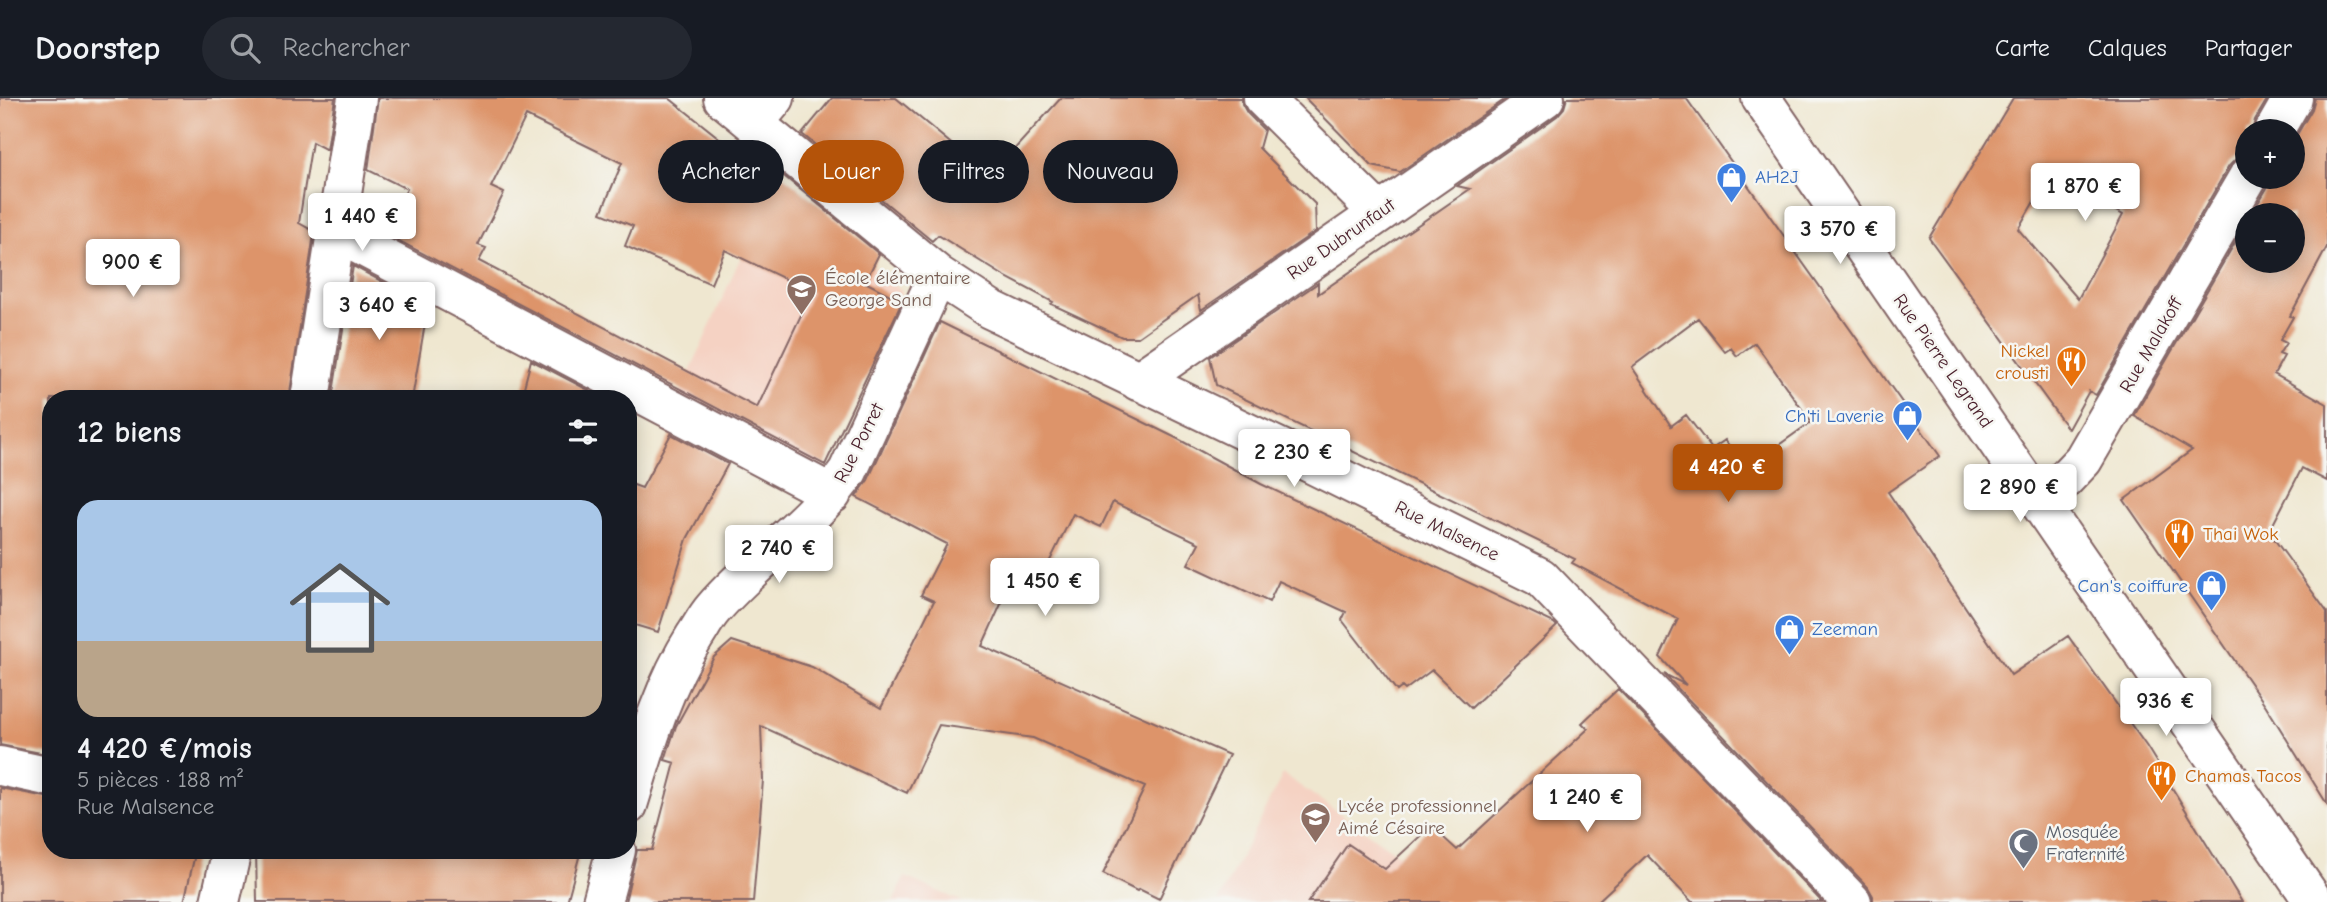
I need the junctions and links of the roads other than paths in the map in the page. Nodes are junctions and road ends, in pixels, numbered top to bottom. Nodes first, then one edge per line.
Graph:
1 (357, 98) edge
2 (723, 98) edge
3 (1263, 98) edge
4 (1545, 98) edge
5 (1761, 98) edge
6 (2294, 98) edge
7 (765, 111) edge
8 (2281, 119) edge
9 (2241, 189) edge
10 (1379, 213) junction
11 (335, 232) junction
12 (938, 275) junction
13 (1138, 381) junction
14 (311, 390) edge
15 (635, 390) edge
16 (637, 391) edge
17 (832, 494) junction
18 (2042, 503) junction
19 (0, 766) edge
20 (42, 775) edge
21 (637, 777) edge
22 (230, 859) edge
23 (614, 859) edge
24 (2317, 892) edge
25 (220, 902) edge
26 (602, 902) edge
27 (1852, 902) edge

1 - 11 street
2 - 7 street, Rue Malsence
3 - 10 street
4 - 10 street, Rue Dubrunfaut
5 - 18 street, Rue Pierre Legrand
6 - 8 street
7 - 12 street, Rue Malsence
9 - 18 street, Rue Malakoff
10 - 13 street, Rue Dubrunfaut
11 - 14 street
11 - 15 street
12 - 13 street, Rue Malsence
12 - 17 street, Rue Porret
13 - 27 street, Rue Malsence
16 - 17 street
17 - 21 street, Rue Porret
18 - 24 street, Rue Pierre Legrand
19 - 20 street
22 - 25 street
23 - 26 street

